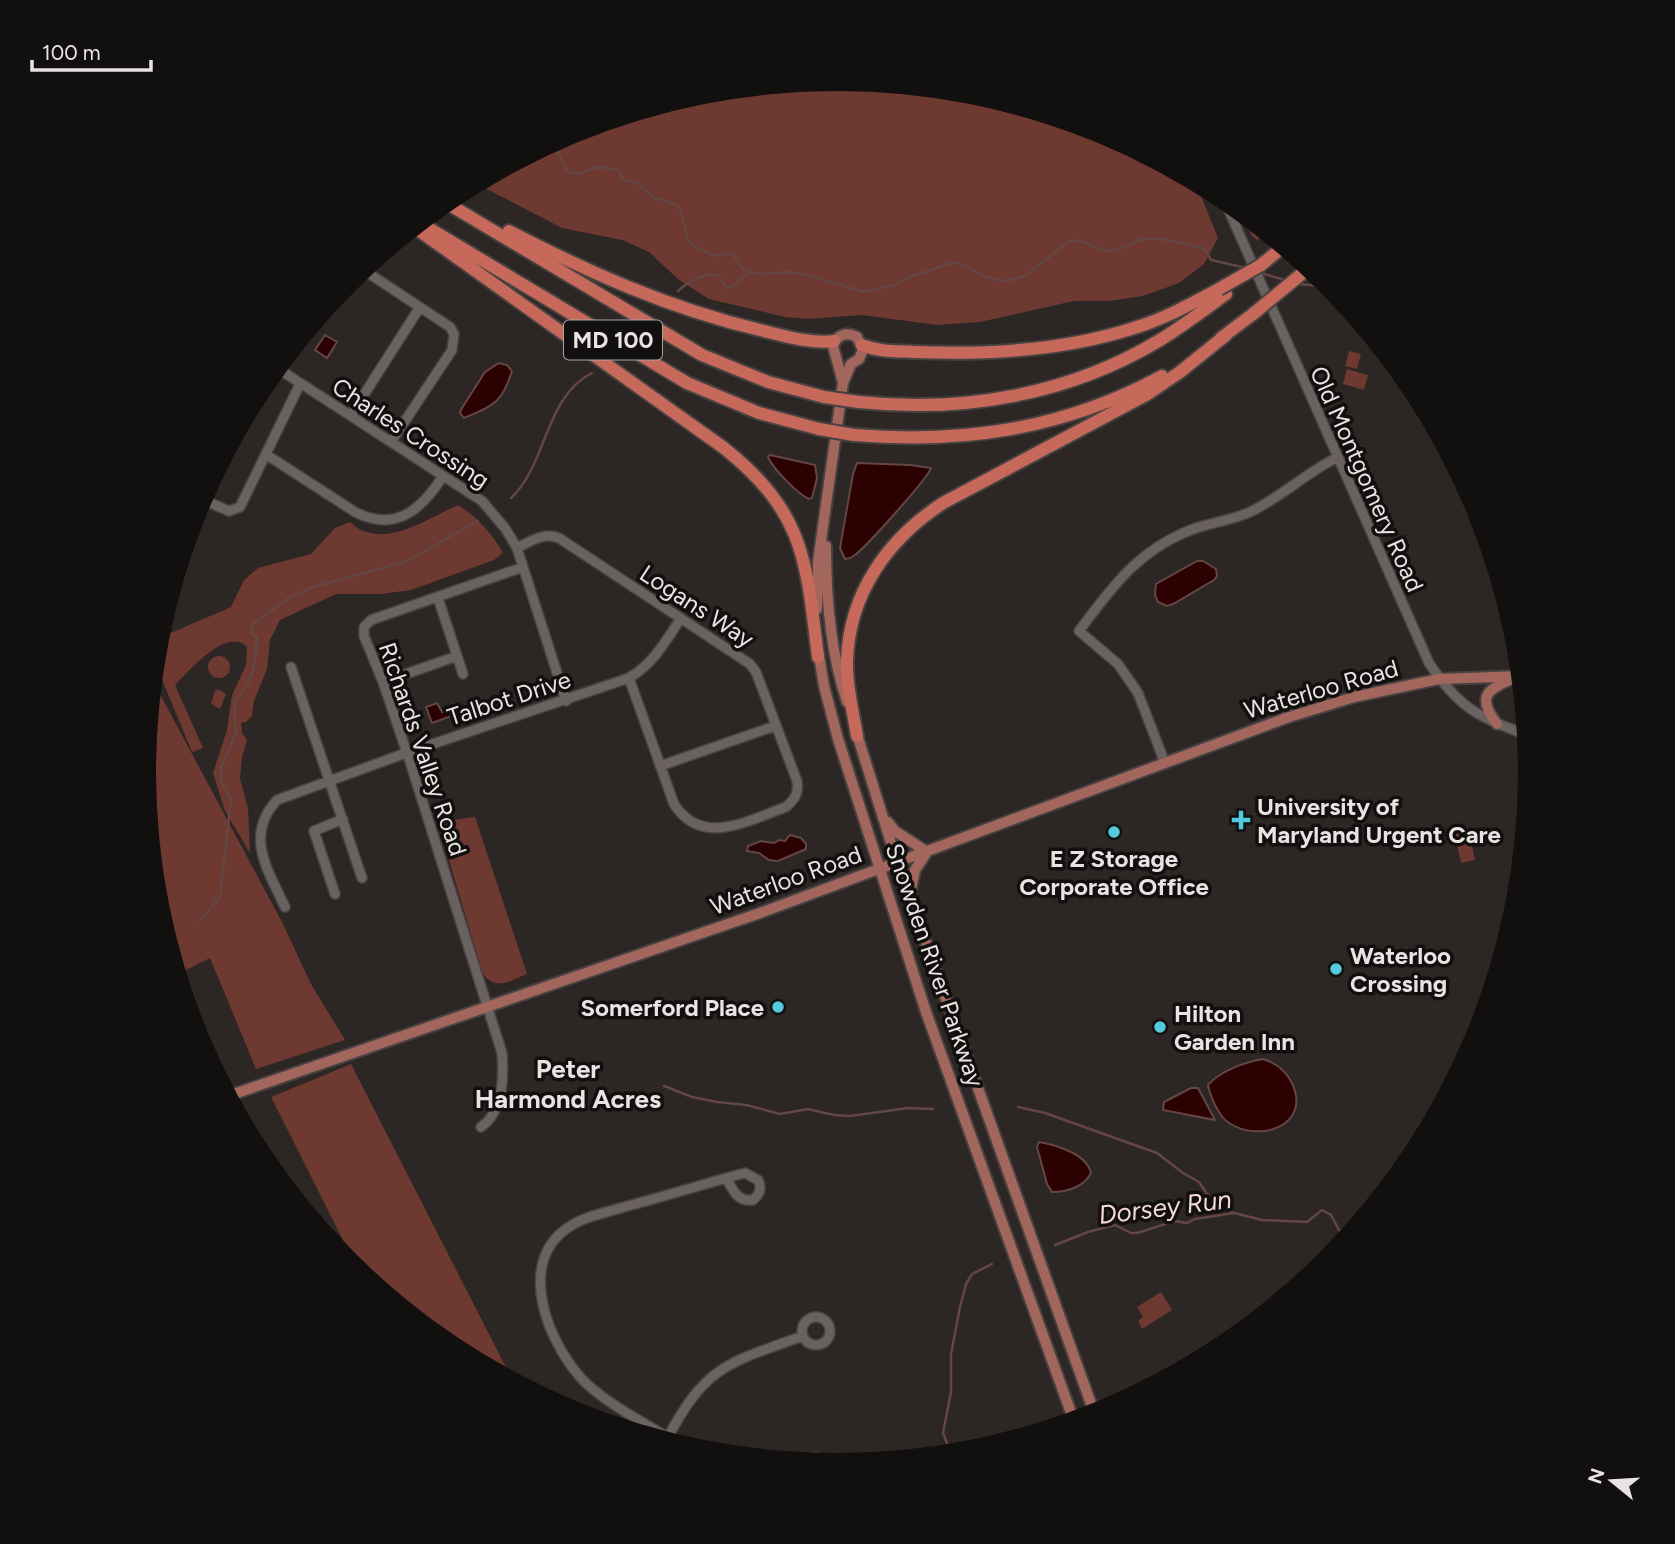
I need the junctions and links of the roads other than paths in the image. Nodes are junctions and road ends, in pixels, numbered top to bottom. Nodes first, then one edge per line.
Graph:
1 (458, 207) edge
2 (457, 208) edge
3 (1232, 217) edge
4 (429, 228) edge
5 (422, 233) edge
6 (1277, 252) edge
7 (1301, 274) edge
8 (372, 275) edge
9 (1222, 291) junction
10 (420, 307) junction
11 (1226, 335) junction
12 (834, 341) junction
13 (862, 345) junction
14 (839, 361) junction
15 (851, 364) junction
16 (285, 374) edge
17 (843, 383) junction
18 (300, 384) junction
19 (351, 415) junction
20 (391, 442) junction
21 (267, 454) junction
22 (1336, 458) junction
23 (443, 476) junction
24 (212, 504) edge
25 (827, 511) junction
26 (517, 548) junction
27 (523, 567) junction
28 (438, 598) junction
29 (681, 618) junction
30 (457, 656) junction
31 (818, 657) junction
32 (291, 667) dead end
33 (463, 674) dead end
34 (1512, 676) edge
35 (629, 678) junction
36 (1439, 679) junction
37 (1512, 679) edge
38 (383, 682) junction
39 (566, 701) junction
40 (1497, 724) junction
41 (775, 726) junction
42 (1517, 731) edge
43 (858, 736) junction
44 (406, 753) junction
45 (1165, 763) junction
46 (660, 766) junction
47 (330, 779) junction
48 (882, 813) junction
49 (342, 819) junction
50 (927, 852) junction
51 (897, 862) junction
52 (879, 868) junction
53 (362, 878) dead end
54 (335, 894) dead end
55 (910, 897) junction
56 (285, 907) dead end
57 (486, 1007) junction
58 (238, 1093) edge
59 (481, 1127) dead end
60 (726, 1178) dead end
61 (803, 1336) dead end
62 (1091, 1404) edge
63 (1071, 1411) edge
64 (647, 1426) edge
65 (671, 1432) edge

1 - 12 highway
2 - 9 highway, MD 100, bridge
3 - 22 street, Old Montgomery Road
4 - 11 highway, MD 100, bridge
5 - 31 highway
6 - 9 highway, bridge
7 - 11 highway, MD 100, bridge
8 - 10 street
9 - 13 highway
10 - 19 street
10 - 20 street
11 - 43 highway
12 - 13 main road
12 - 14 main road, Snowden River Parkway
13 - 15 main road, Snowden River Parkway
14 - 15 main road
14 - 17 main road, Snowden River Parkway
15 - 17 main road, Snowden River Parkway
16 - 18 street, Charles Crossing
17 - 25 main road, Snowden River Parkway
18 - 19 street, Charles Crossing
18 - 21 street
19 - 20 street, Charles Crossing
20 - 23 street, Charles Crossing
21 - 23 street
21 - 24 street
22 - 36 street, Old Montgomery Road
22 - 45 street
23 - 26 street, Charles Crossing
25 - 31 main road, Snowden River Parkway
25 - 43 main road, Snowden River Parkway
26 - 27 street, Charles Crossing
26 - 29 street, Logans Way
27 - 28 street, Richards Valley Road
27 - 39 street, Charles Crossing
28 - 30 street
28 - 38 street, Richards Valley Road
29 - 35 street, Talbot Drive
29 - 41 street, Logans Way
30 - 33 street
30 - 38 street
31 - 52 main road, Snowden River Parkway
32 - 47 street
34 - 36 main road, Waterloo Road
35 - 39 street, Talbot Drive
35 - 46 street, Logans Way
36 - 40 street, Old Montgomery Road
36 - 45 main road, Waterloo Road
37 - 40 main road
38 - 44 street, Richards Valley Road
39 - 44 street, Talbot Drive
40 - 42 street, Old Montgomery Road
41 - 46 street
41 - 46 street, Logans Way
43 - 48 main road, Snowden River Parkway
44 - 47 street, Talbot Drive
44 - 57 street, Richards Valley Road
45 - 50 main road, Waterloo Road
47 - 49 street
47 - 56 street, Talbot Drive
48 - 50 main road
48 - 51 main road, Snowden River Parkway
49 - 53 street
49 - 54 street
50 - 51 main road, Waterloo Road
50 - 55 main road
51 - 52 main road, Waterloo Road
51 - 55 main road, Snowden River Parkway
52 - 57 main road, Waterloo Road
52 - 63 main road, Snowden River Parkway
55 - 62 main road, Snowden River Parkway
57 - 58 main road, Waterloo Road
57 - 59 street, Richards Valley Road
60 - 64 street
61 - 65 street

